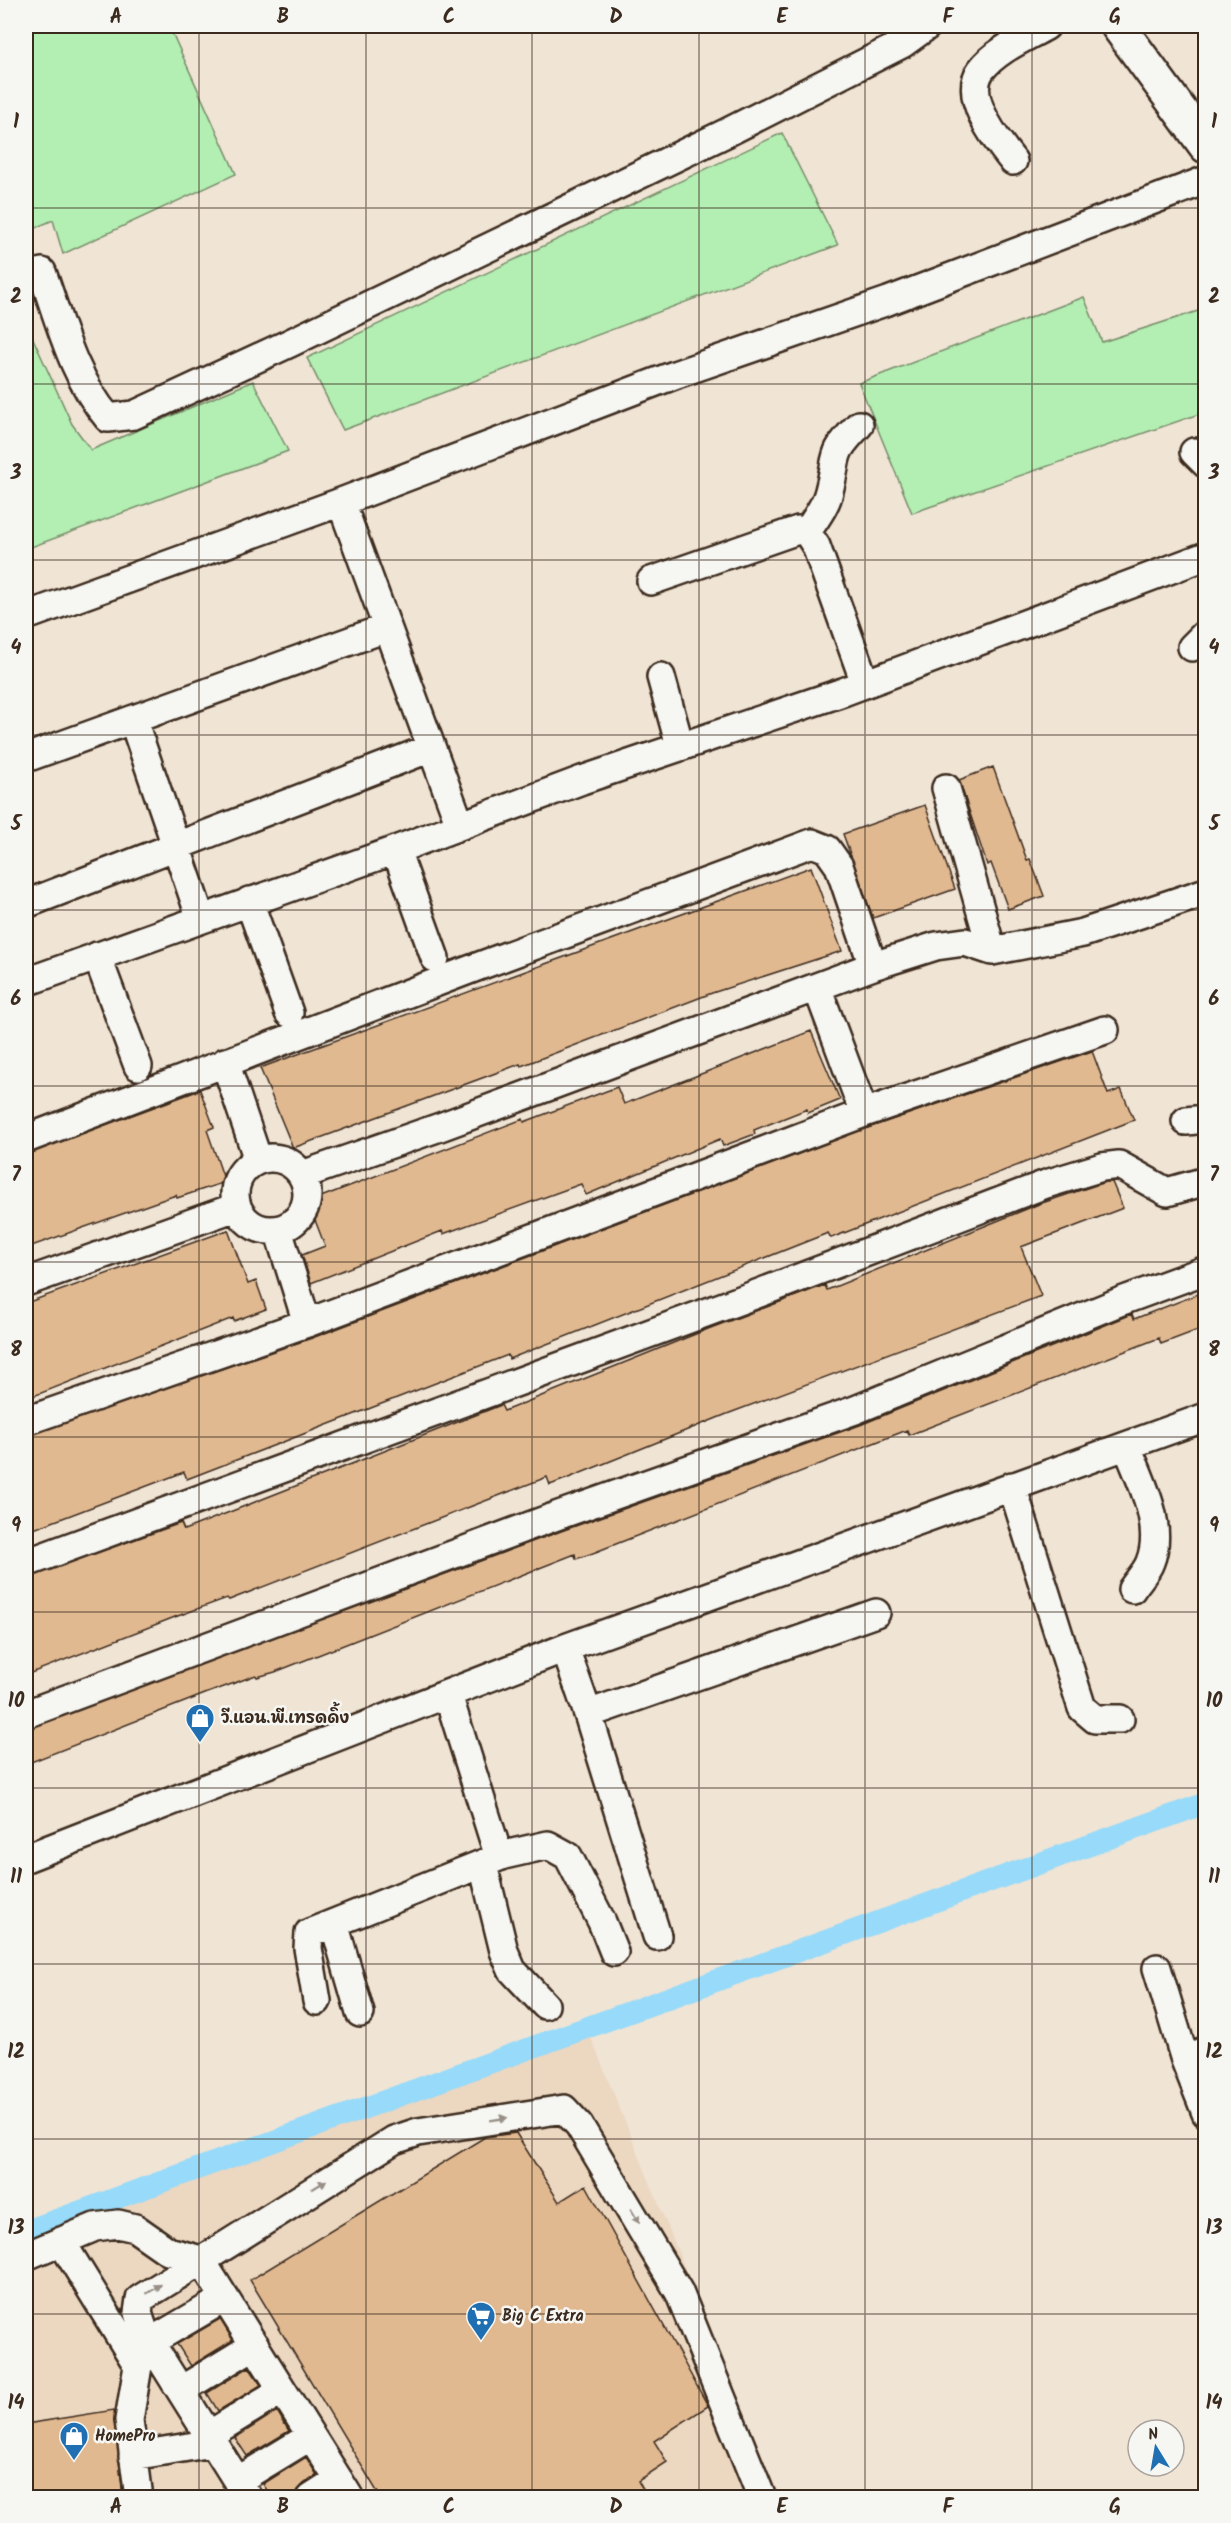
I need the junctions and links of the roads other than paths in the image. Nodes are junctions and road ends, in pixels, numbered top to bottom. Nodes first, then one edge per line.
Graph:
1 (927, 26) edge
2 (1046, 26) edge
3 (1118, 26) edge
4 (1206, 146) edge
5 (1013, 161) dead end
6 (1206, 180) edge
7 (42, 272) dead end
8 (859, 425) dead end
9 (342, 502) junction
10 (807, 532) junction
11 (1206, 556) edge
12 (651, 581) dead end
13 (26, 616) edge
14 (386, 628) junction
15 (661, 677) dead end
16 (865, 683) junction
17 (134, 720) junction
18 (681, 746) junction
19 (431, 748) junction
20 (26, 758) edge
21 (946, 788) dead end
22 (460, 825) junction
23 (177, 847) junction
24 (396, 850) junction
25 (1206, 892) edge
26 (249, 902) junction
27 (26, 903) edge
28 (201, 919) junction
29 (992, 951) junction
30 (97, 956) junction
31 (435, 958) dead end
32 (873, 966) junction
33 (26, 982) edge
34 (817, 987) junction
35 (289, 1013) dead end
36 (1105, 1029) dead end
37 (225, 1062) junction
38 (138, 1066) dead end
39 (864, 1113) junction
40 (26, 1139) edge
41 (258, 1160) junction
42 (302, 1175) junction
43 (1206, 1181) edge
44 (237, 1207) junction
45 (278, 1230) junction
46 (1206, 1270) edge
47 (26, 1282) edge
48 (307, 1323) junction
49 (1206, 1418) edge
50 (26, 1422) edge
51 (1127, 1446) junction
52 (1012, 1486) junction
53 (26, 1563) edge
54 (1132, 1589) dead end
55 (876, 1613) dead end
56 (565, 1648) junction
57 (448, 1695) junction
58 (26, 1714) edge
59 (588, 1714) junction
60 (1120, 1719) dead end
61 (26, 1858) edge
62 (491, 1861) junction
63 (334, 1923) junction
64 (657, 1936) dead end
65 (614, 1952) dead end
66 (1157, 1968) dead end
67 (317, 2001) dead end
68 (545, 2005) dead end
69 (360, 2013) dead end
70 (1195, 2055) edge
71 (1206, 2113) edge
72 (61, 2241) junction
73 (26, 2256) edge
74 (201, 2260) junction
75 (225, 2298) junction
76 (150, 2342) junction
77 (255, 2345) junction
78 (181, 2390) junction
79 (282, 2390) junction
80 (311, 2436) junction
81 (211, 2439) junction
82 (133, 2456) junction
83 (242, 2489) edge
84 (344, 2489) edge
85 (139, 2498) edge
86 (312, 2498) edge
87 (762, 2498) edge

1 - 7 street
2 - 5 street
3 - 4 main road
6 - 9 street
8 - 10 street
9 - 13 street
9 - 14 street
10 - 12 street
10 - 16 street
11 - 16 street
14 - 17 street
14 - 19 street
15 - 18 street
16 - 18 street
17 - 20 street
17 - 23 street
18 - 22 street
19 - 22 street
19 - 23 street
21 - 29 street
22 - 24 street
23 - 27 street
23 - 28 street
24 - 26 street
24 - 31 street
25 - 29 street
26 - 28 street
26 - 35 street
28 - 30 street
29 - 32 street
30 - 33 street
30 - 38 street
32 - 34 street
32 - 37 street
34 - 39 street
34 - 42 street
36 - 39 street
37 - 40 street
37 - 41 street
39 - 48 street
41 - 42 street
41 - 44 street
42 - 45 street
43 - 53 street
44 - 45 street
44 - 47 street
45 - 48 street
46 - 58 street
48 - 50 street
49 - 51 street
51 - 52 street
51 - 54 street
52 - 56 street
52 - 60 street
55 - 59 street
56 - 57 street
56 - 59 street
57 - 61 street
57 - 62 street
59 - 64 street
62 - 63 street
62 - 65 street
62 - 68 street
63 - 67 street
63 - 69 street
66 - 70 street
70 - 71 street
72 - 73 street
72 - 74 street
72 - 82 street
74 - 75 street
76 -> 74 street
74 -> 87 street
75 - 76 street
75 - 77 street
76 - 78 street
77 - 78 street
77 - 79 street
78 - 81 street
79 - 80 street
79 - 81 street
80 - 83 street
80 - 84 street
81 - 82 street
81 - 83 street
82 - 85 street
84 - 86 street

